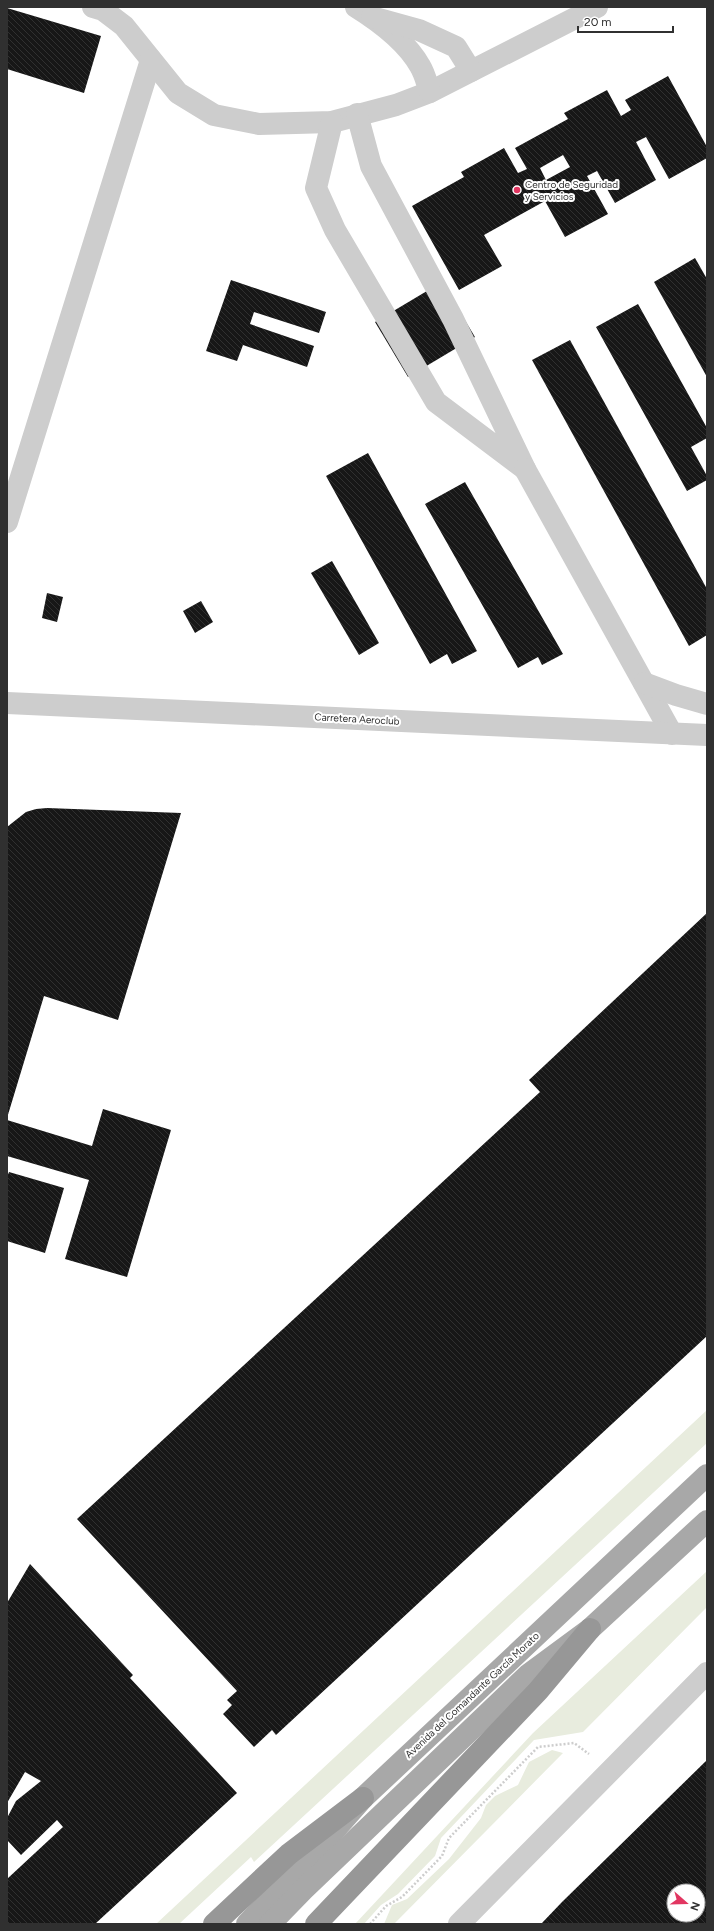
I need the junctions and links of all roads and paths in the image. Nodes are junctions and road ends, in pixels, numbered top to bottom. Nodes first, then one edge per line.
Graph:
1 (93, 7) edge
2 (597, 7) edge
3 (364, 12) edge
4 (150, 60) junction
5 (470, 71) junction
6 (430, 92) junction
7 (356, 114) junction
8 (332, 122) junction
9 (525, 469) junction
10 (7, 522) edge
11 (644, 683) junction
12 (7, 703) edge
13 (707, 704) edge
14 (672, 734) junction
15 (707, 735) edge
16 (707, 1475) edge
17 (707, 1521) edge
18 (590, 1629) junction
19 (707, 1672) edge
20 (610, 1770) junction
21 (363, 1798) junction
22 (214, 1924) edge
23 (247, 1924) edge
24 (270, 1924) edge
25 (316, 1924) edge
26 (370, 1924) edge
27 (459, 1924) edge

1 - 4 street
2 - 5 street
3 - 5 street
3 - 6 street
4 - 8 street
4 - 10 street
5 - 6 street
6 - 7 street
7 - 8 street
7 - 9 street
8 - 9 street
9 - 11 street
11 - 13 street
11 - 14 street
12 - 14 street, Carretera Aeroclub
14 - 15 street, Carretera Aeroclub
16 - 21 main road, Avenida del Comandante García Morato
17 - 18 main road
18 - 24 main road
18 - 25 highway
19 - 20 street
20 - 26 path
20 - 27 street
21 - 22 highway
21 - 23 main road, Avenida del Comandante García Morato

